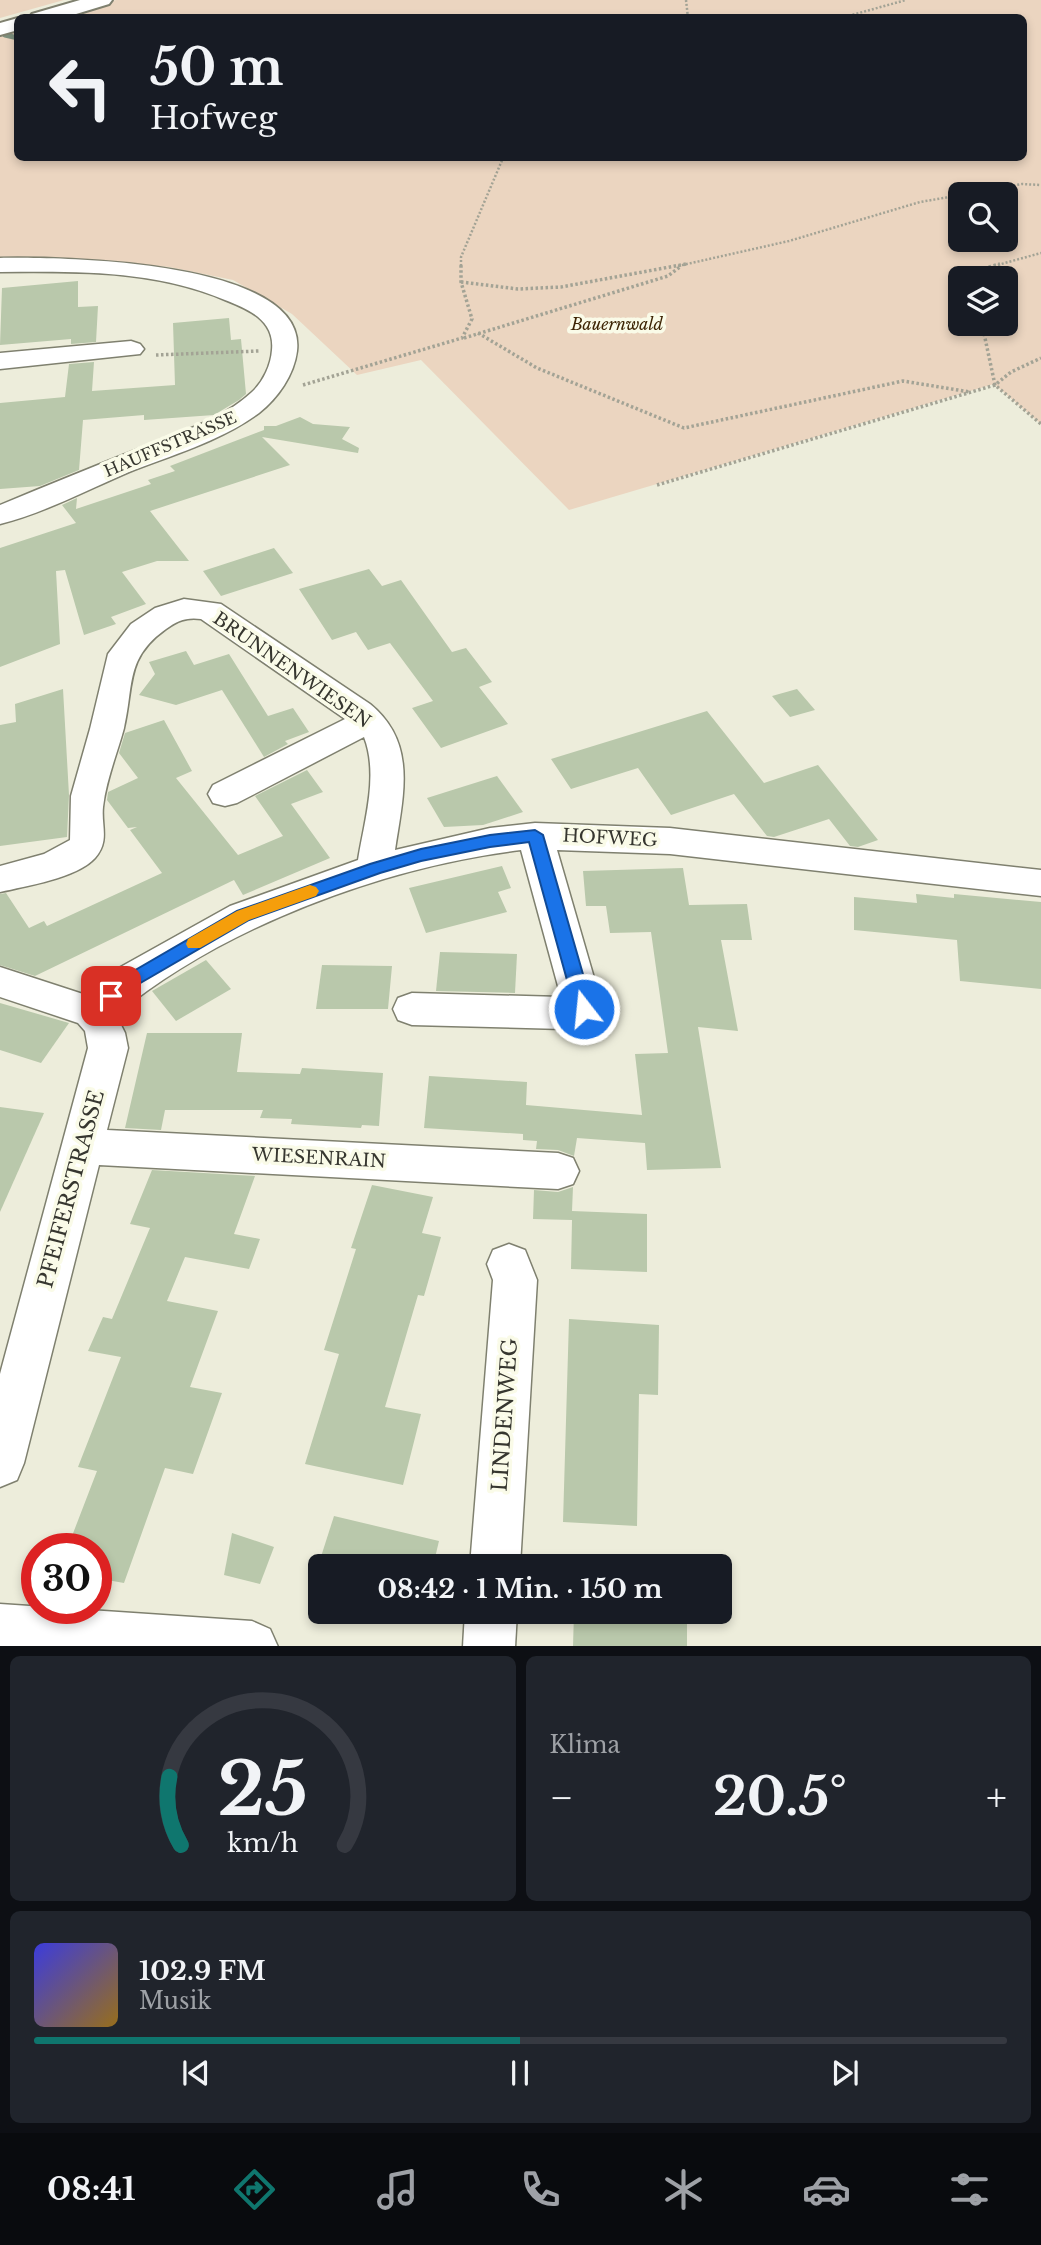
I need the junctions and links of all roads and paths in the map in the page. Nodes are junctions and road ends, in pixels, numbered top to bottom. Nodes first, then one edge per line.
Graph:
1 (102, 0) edge
2 (906, 0) edge
3 (53, 14) edge
4 (855, 14) edge
5 (502, 161) edge
6 (1018, 185) edge
7 (1041, 185) edge
8 (948, 197) edge
9 (1041, 253) edge
10 (684, 263) junction
11 (0, 265) edge
12 (992, 266) edge
13 (461, 282) junction
14 (478, 333) junction
15 (985, 336) edge
16 (462, 338) junction
17 (131, 349) joint
18 (285, 349) junction
19 (1041, 358) edge
20 (0, 361) edge
21 (995, 385) junction
22 (970, 392) junction
23 (263, 396) junction
24 (1041, 424) edge
25 (657, 485) dead end
26 (0, 515) edge
27 (369, 721) junction
28 (225, 794) dead end
29 (535, 835) junction
30 (375, 868) junction
31 (0, 879) edge
32 (1041, 883) edge
33 (0, 982) edge
34 (412, 1009) dead end
35 (92, 1012) junction
36 (81, 1146) junction
37 (558, 1171) dead end
38 (509, 1264) dead end
39 (0, 1463) edge
40 (496, 1554) edge
41 (490, 1624) edge
42 (0, 1630) edge
43 (237, 1646) edge
44 (489, 1646) edge

1 - 3 main road
2 - 4 path
5 - 13 path
6 - 7 path
8 - 10 path
9 - 12 path
10 - 13 path
10 - 14 path
11 - 18 street
13 - 16 path
14 - 16 path
14 - 22 path
15 - 21 path
16 - 23 path
17 - 18 path
17 - 20 street
18 - 23 street, HAUFFSTRASSE
19 - 21 path
21 - 22 path
21 - 24 path
22 - 25 path
23 - 26 street, HAUFFSTRASSE
27 - 28 street
27 - 30 street, BRUNNENWIESEN
27 - 31 street, BRUNNENWIESEN
29 - 30 street, HOFWEG
29 - 32 street, HOFWEG
29 - 34 street
30 - 35 street, HOFWEG
33 - 35 street
35 - 36 street, PFEIFERSTRASSE
36 - 37 street, WIESENRAIN
36 - 39 street, PFEIFERSTRASSE
38 - 40 street, LINDENWEG
41 - 44 street
42 - 43 street

